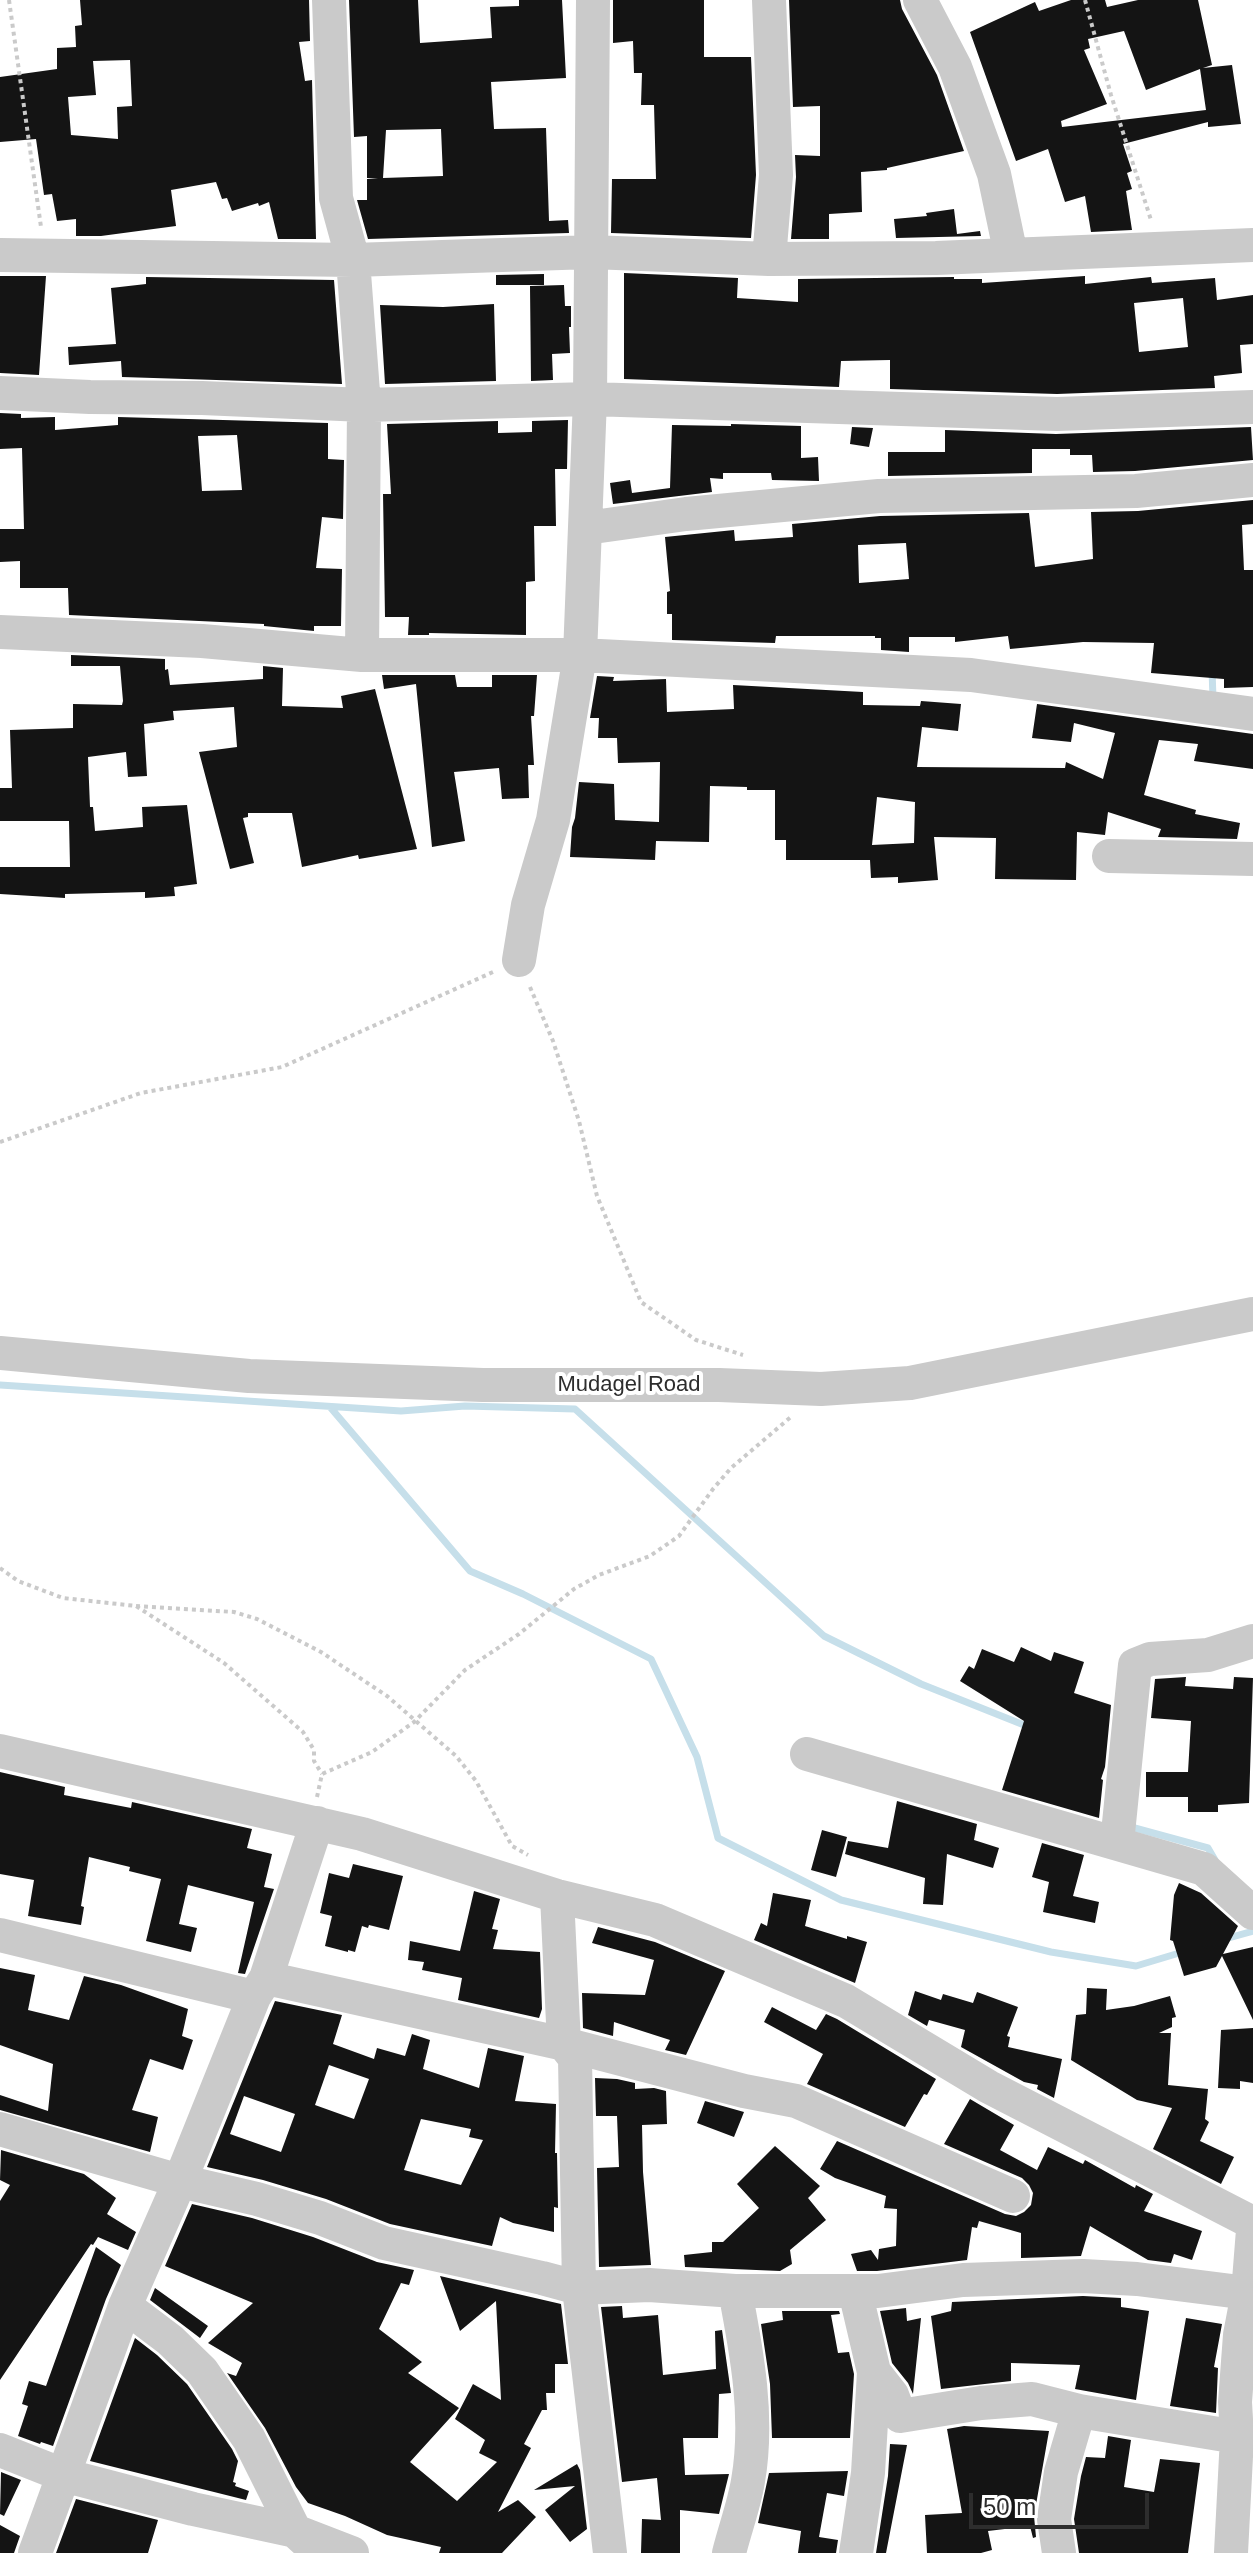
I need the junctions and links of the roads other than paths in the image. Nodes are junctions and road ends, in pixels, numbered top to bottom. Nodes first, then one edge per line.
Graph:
1 (329, 0) edge
2 (593, 0) edge
3 (769, 0) edge
4 (920, 0) edge
5 (1253, 245) edge
6 (591, 252) junction
7 (0, 255) edge
8 (1011, 255) junction
9 (769, 259) junction
10 (353, 260) junction
11 (0, 393) edge
12 (590, 399) junction
13 (364, 405) junction
14 (1253, 407) edge
15 (1253, 480) edge
16 (586, 528) junction
17 (0, 632) edge
18 (362, 655) junction
19 (580, 655) junction
20 (1253, 714) edge
21 (1109, 856) dead end
22 (1253, 859) edge
23 (519, 960) road end
24 (1253, 1314) edge
25 (0, 1353) edge
26 (1253, 1641) edge
27 (0, 1751) edge
28 (807, 1754) dead end
29 (317, 1823) junction
30 (1117, 1843) junction
31 (557, 1896) junction
32 (1253, 1913) edge
33 (0, 1935) edge
34 (260, 1988) junction
35 (564, 2044) junction
36 (0, 2129) edge
37 (180, 2181) junction
38 (1013, 2196) dead end
39 (1253, 2223) edge
40 (1253, 2234) edge
41 (579, 2288) junction
42 (735, 2291) junction
43 (855, 2291) junction
44 (1248, 2293) junction
45 (125, 2306) junction
46 (874, 2372) junction
47 (1079, 2411) junction
48 (1237, 2437) junction
49 (0, 2450) edge
50 (63, 2475) junction
51 (307, 2542) edge
52 (35, 2553) edge
53 (352, 2553) edge
54 (610, 2553) edge
55 (729, 2553) edge
56 (856, 2553) edge
57 (1059, 2553) edge
58 (1231, 2553) edge

1 - 10 street
2 - 6 street
3 - 9 street
4 - 8 street
5 - 8 street
6 - 9 street
6 - 10 street
6 - 12 street
7 - 10 street
8 - 9 street
10 - 13 street
11 - 13 street
12 - 13 street
12 - 14 street
12 - 16 street
13 - 18 street
15 - 16 street
16 - 19 street
17 - 18 street
18 - 19 street
19 - 20 street
19 - 23 street
21 - 22 street
24 - 25 street, Mudagel Road
26 - 30 street
27 - 29 street
28 - 30 street
29 - 31 street
29 - 34 street
30 - 32 street
31 - 35 street
31 - 39 street
33 - 34 street
34 - 35 street
34 - 37 street
35 - 38 street
35 - 41 street
36 - 37 street
37 - 41 street
37 - 45 street
40 - 44 street
41 - 42 street
41 - 54 street
42 - 43 street
42 - 55 street
43 - 44 street
43 - 46 street
44 - 48 street
45 - 50 street
45 - 51 street
46 - 47 street
46 - 56 street
47 - 48 street
47 - 57 street
48 - 58 street
49 - 50 street
50 - 51 street
50 - 52 street
51 - 53 street

